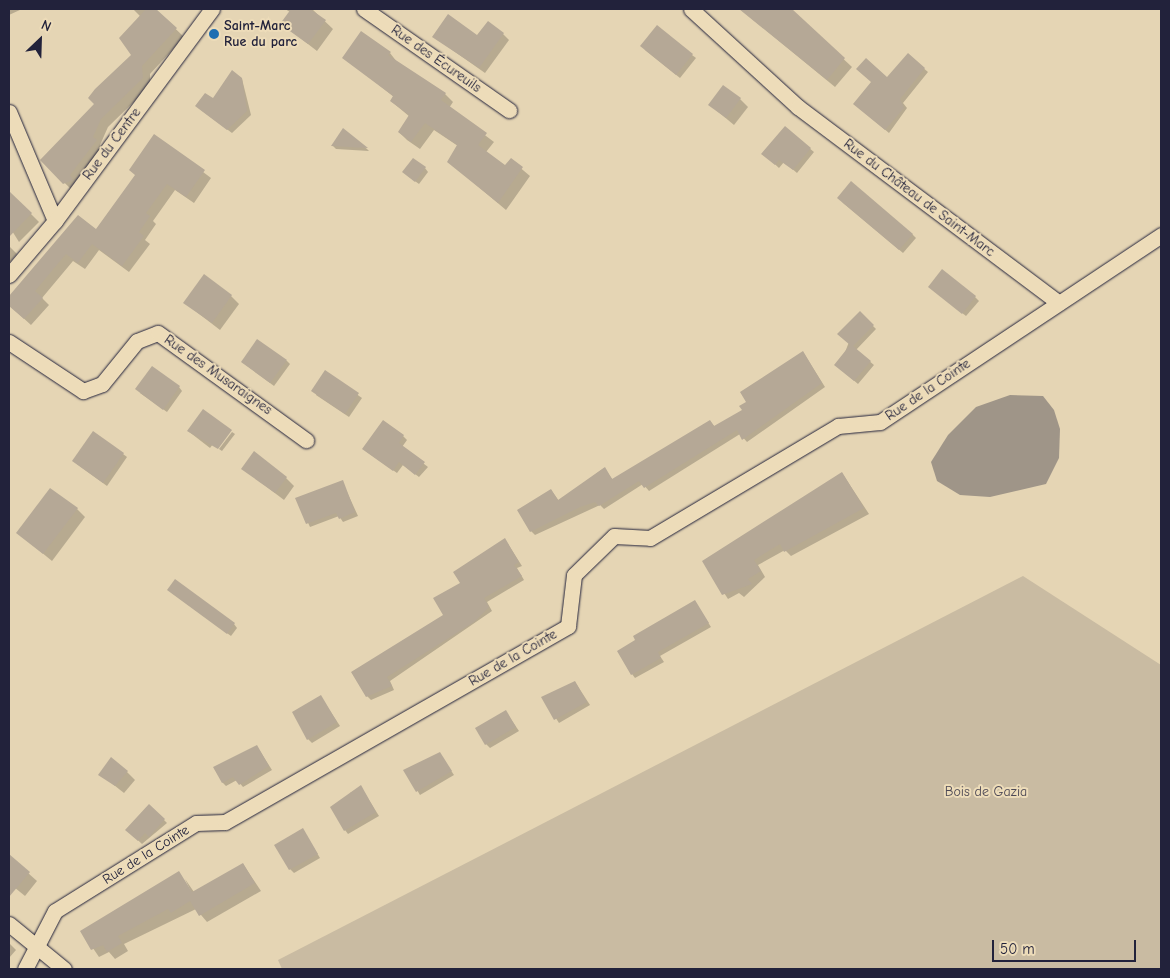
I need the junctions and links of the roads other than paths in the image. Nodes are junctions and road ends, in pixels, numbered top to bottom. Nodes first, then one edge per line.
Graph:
1 (212, 9) edge
2 (364, 9) edge
3 (691, 9) edge
4 (509, 110) dead end
5 (9, 112) edge
6 (55, 221) junction
7 (1161, 236) edge
8 (9, 275) edge
9 (1059, 303) junction
10 (9, 342) edge
11 (306, 440) dead end
12 (9, 924) edge
13 (34, 946) junction
14 (25, 969) edge
15 (64, 969) edge

1 - 6 street, Rue du Centre
2 - 4 street, Rue des Écureuils
3 - 9 street, Rue du Château de Saint-Marc
5 - 6 street
6 - 8 street, Rue du Centre
7 - 9 street
9 - 13 street, Rue de la Cointe
10 - 11 street, Rue des Musaraignes
12 - 13 street
13 - 14 street, Rue de la Cointe
13 - 15 street

